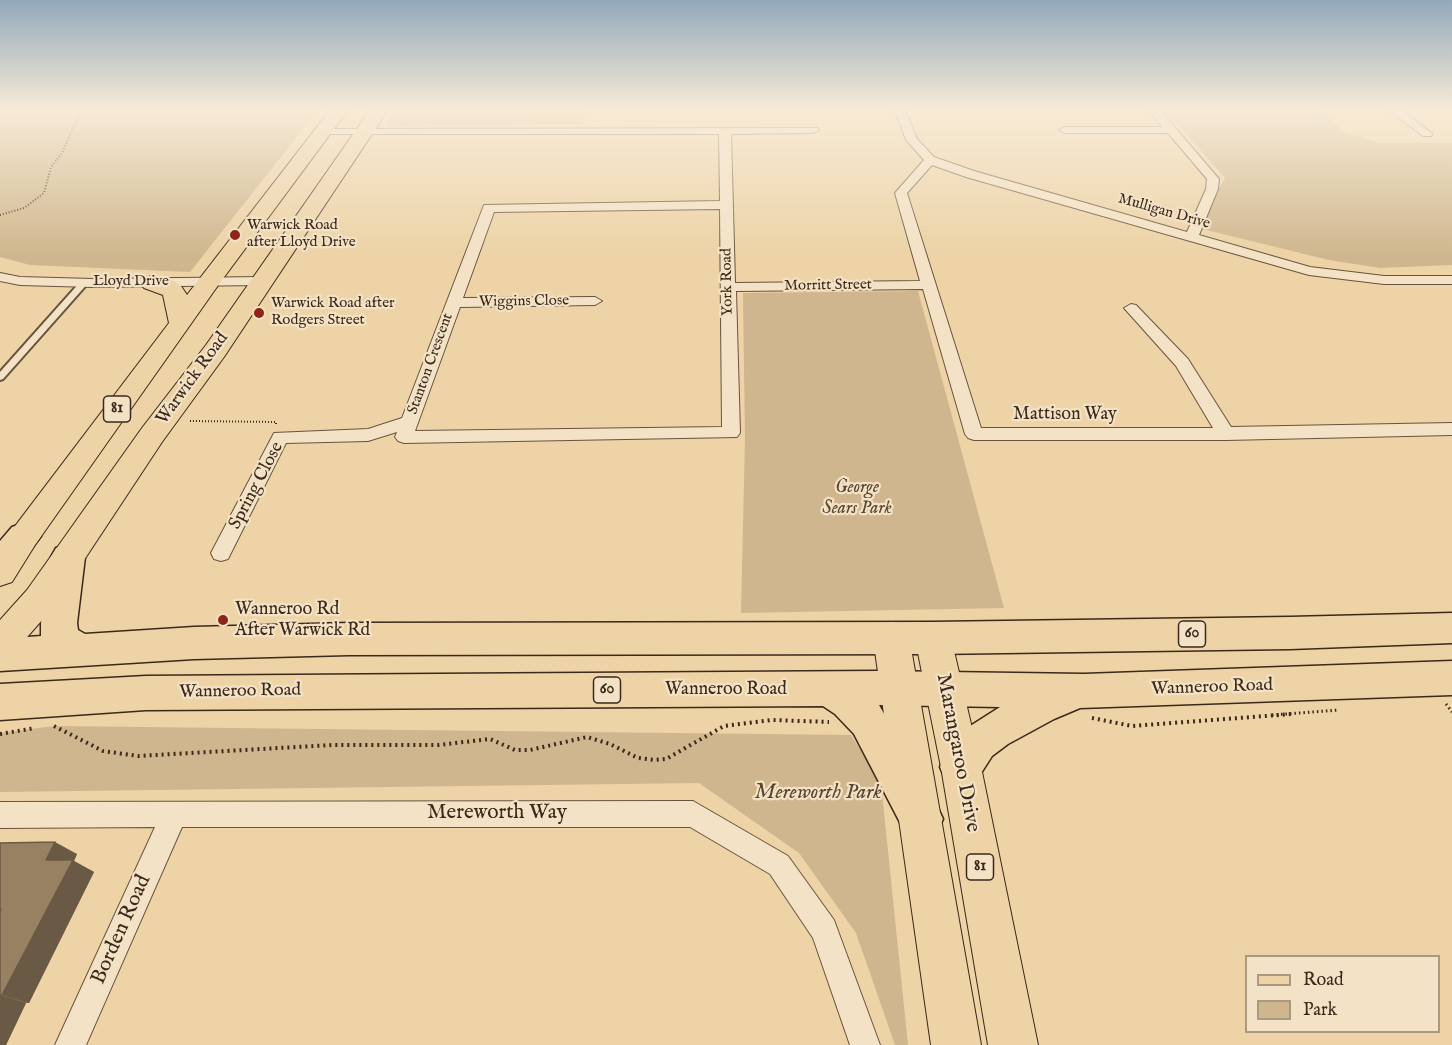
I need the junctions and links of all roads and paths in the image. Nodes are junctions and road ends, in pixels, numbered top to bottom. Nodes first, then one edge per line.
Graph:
1 (57, 159) edge
2 (301, 159) edge
3 (346, 159) edge
4 (725, 159) edge
5 (1196, 159) edge
6 (930, 160) joint
7 (726, 205) junction
8 (0, 215) edge
9 (1191, 237) junction
10 (0, 277) edge
11 (1452, 280) edge
12 (209, 281) junction
13 (263, 281) junction
14 (85, 282) junction
15 (152, 283) junction
16 (928, 285) junction
17 (728, 287) junction
18 (595, 302) dead end
19 (454, 303) junction
20 (1131, 308) dead end
21 (181, 323) junction
22 (0, 377) edge
23 (190, 421) dead end
24 (410, 422) junction
25 (1452, 429) edge
26 (731, 433) joint
27 (1226, 434) junction
28 (279, 437) junction
29 (24, 536) junction
30 (221, 553) dead end
31 (68, 557) junction
32 (0, 564) edge
33 (0, 573) edge
34 (1452, 628) edge
35 (891, 637) junction
36 (933, 638) junction
37 (0, 642) edge
38 (78, 649) junction
39 (0, 655) edge
40 (830, 689) junction
41 (1448, 689) edge
42 (899, 690) junction
43 (945, 690) junction
44 (0, 702) edge
45 (1084, 705) junction
46 (1342, 709) dead end
47 (1452, 712) edge
48 (868, 721) junction
49 (0, 734) edge
50 (961, 767) junction
51 (174, 814) junction
52 (0, 815) edge
53 (921, 819) junction
54 (70, 1045) edge
55 (865, 1045) edge
56 (956, 1045) edge
57 (1013, 1045) edge

1 - 8 path
2 - 12 main road, 81
3 - 13 main road, Warwick Road / 81
4 - 7 street, York Road
5 - 9 street
6 - 9 street, Mulligan Drive
6 - 16 street, Mattison Way
7 - 17 street, York Road
7 - 19 street, Stanton Crescent
9 - 11 street, Mulligan Drive
10 - 14 street, Lloyd Drive
12 - 13 street, Lloyd Drive
12 - 15 street, Lloyd Drive
12 - 21 main road, 81
13 - 31 main road, Warwick Road / 81
14 - 15 street, Lloyd Drive
14 - 22 lane
15 - 21 main road
16 - 17 street, Morritt Street
16 - 27 street, Mattison Way
17 - 26 street, York Road
18 - 19 street, Wiggins Close
19 - 24 street, Stanton Crescent
20 - 27 street
21 - 29 main road, 81
23 - 28 path
24 - 26 street, Stanton Crescent
24 - 28 street, Spring Close
25 - 27 street, Mattison Way
28 - 30 street, Spring Close
29 - 32 highway
29 - 33 main road, 81
31 - 37 main road, Warwick Road / 81
31 - 38 highway
34 - 36 highway, 60
35 - 36 highway, 60
35 - 38 highway, 60
35 - 42 main road
36 - 43 main road, Marangaroo Drive / 81
38 - 39 highway, 60
40 - 42 highway, Wanneroo Road / 60
40 - 44 highway, Wanneroo Road / 60
40 - 48 highway
41 - 45 highway, Wanneroo Road / 60
41 - 47 path
42 - 43 highway, Wanneroo Road / 60
42 - 53 main road
43 - 45 highway, Wanneroo Road / 60
43 - 50 main road, Marangaroo Drive / 81
45 - 46 path
45 - 50 highway
48 - 49 path
48 - 53 highway
50 - 57 main road, Marangaroo Drive / 81
51 - 52 street, Mereworth Way
51 - 54 street, Borden Road
51 - 55 street, Mereworth Way
53 - 56 main road

